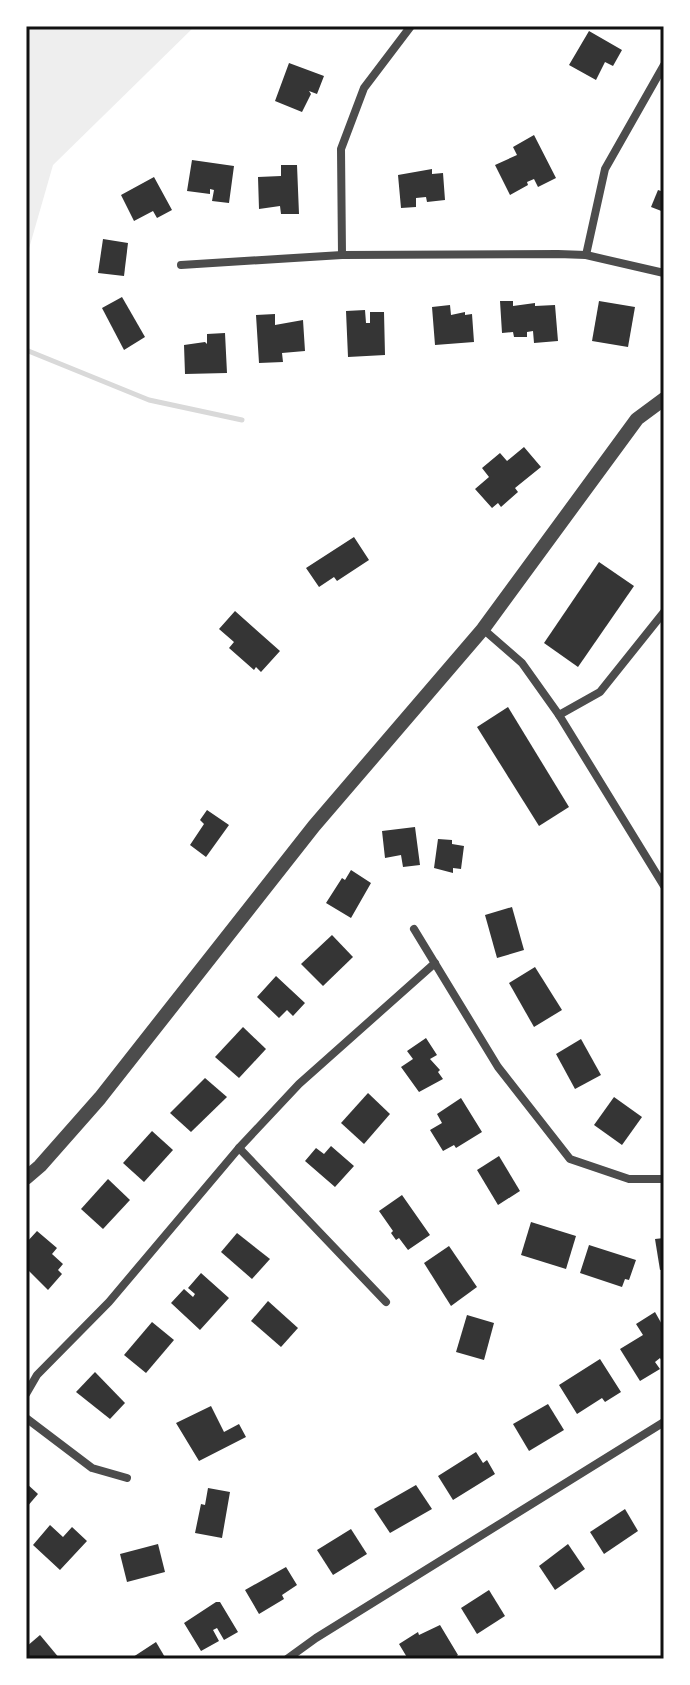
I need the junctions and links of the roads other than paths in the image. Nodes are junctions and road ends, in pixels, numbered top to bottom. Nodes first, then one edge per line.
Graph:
1 (411, 26) edge
2 (664, 65) edge
3 (342, 255) junction
4 (586, 255) junction
5 (181, 265) dead end
6 (664, 273) edge
7 (664, 399) edge
8 (664, 612) edge
9 (483, 629) junction
10 (559, 715) junction
11 (664, 886) edge
12 (414, 929) dead end
13 (435, 963) junction
14 (239, 1148) junction
15 (26, 1178) edge
16 (664, 1179) edge
17 (386, 1302) dead end
18 (26, 1394) edge
19 (26, 1418) edge
20 (664, 1422) edge
21 (127, 1478) dead end
22 (287, 1659) edge

1 - 3 street
2 - 4 street
3 - 4 street
3 - 5 street
4 - 6 street
7 - 9 street
8 - 10 street
9 - 10 street
9 - 15 street
10 - 11 street
12 - 13 street
13 - 14 street
13 - 16 street
14 - 17 street
14 - 18 street
19 - 21 street
20 - 22 street

